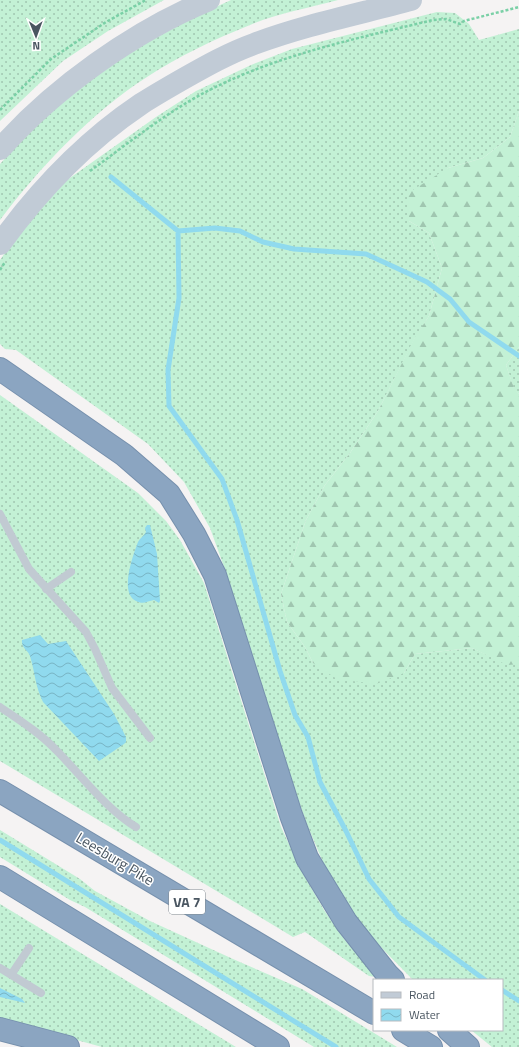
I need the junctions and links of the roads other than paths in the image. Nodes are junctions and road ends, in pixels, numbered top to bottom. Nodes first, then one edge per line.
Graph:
1 (209, 0) edge
2 (411, 0) edge
3 (0, 149) edge
4 (4, 251) edge
5 (0, 370) edge
6 (0, 514) edge
7 (71, 572) dead end
8 (46, 589) junction
9 (0, 707) edge
10 (150, 738) dead end
11 (0, 791) edge
12 (136, 827) dead end
13 (0, 877) edge
14 (29, 948) dead end
15 (0, 968) edge
16 (11, 975) junction
17 (392, 979) edge
18 (41, 993) dead end
19 (373, 1012) edge
20 (0, 1029) edge
21 (405, 1031) edge
22 (450, 1031) edge
23 (68, 1047) edge
24 (278, 1047) edge
25 (431, 1047) edge
26 (468, 1047) edge

1 - 3 main road
2 - 4 main road
5 - 17 highway
6 - 8 lane
7 - 8 lane
8 - 10 lane
9 - 12 lane
11 - 19 highway, Leesburg Pike / VA 7
13 - 24 highway
14 - 16 lane
15 - 16 lane
16 - 18 lane
20 - 23 highway
21 - 25 highway
22 - 26 highway

